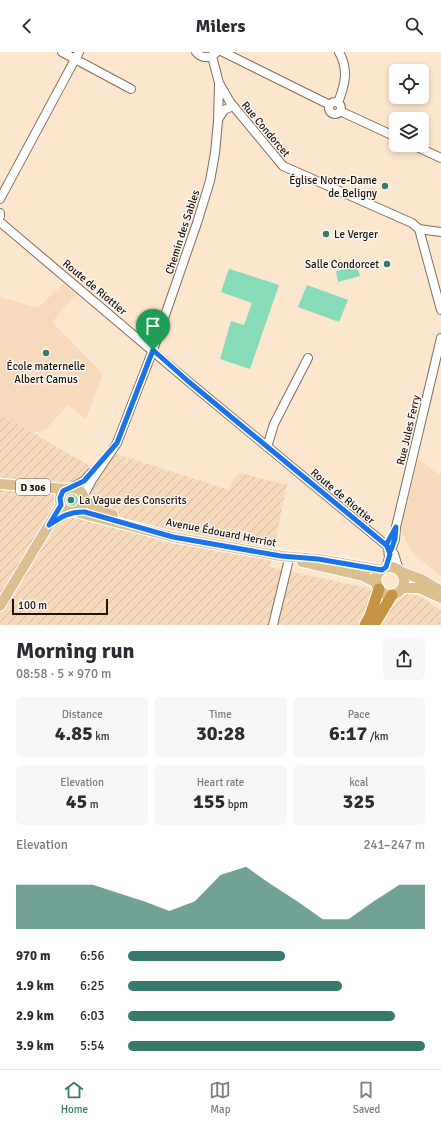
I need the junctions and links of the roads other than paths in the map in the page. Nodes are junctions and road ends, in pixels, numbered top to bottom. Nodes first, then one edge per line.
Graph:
1 (62, 52) edge
2 (79, 52) edge
3 (196, 52) edge
4 (223, 52) edge
5 (339, 52) edge
6 (214, 54) edge
7 (74, 60) junction
8 (219, 83) junction
9 (131, 89) dead end
10 (233, 106) junction
11 (336, 106) junction
12 (218, 115) junction
13 (389, 133) edge
14 (429, 152) edge
15 (441, 158) edge
16 (0, 199) edge
17 (0, 213) edge
18 (0, 216) edge
19 (0, 222) edge
20 (419, 228) junction
21 (441, 232) edge
22 (441, 310) edge
23 (441, 338) edge
24 (153, 350) junction
25 (308, 358) dead end
26 (267, 447) junction
27 (107, 457) junction
28 (0, 484) edge
29 (69, 488) junction
30 (0, 490) edge
31 (84, 497) junction
32 (60, 503) junction
33 (75, 512) junction
34 (49, 525) junction
35 (156, 532) junction
36 (388, 547) junction
37 (285, 557) junction
38 (384, 569) junction
39 (400, 571) junction
40 (378, 586) junction
41 (403, 588) junction
42 (441, 591) edge
43 (392, 594) junction
44 (441, 598) edge
45 (0, 606) edge
46 (273, 625) edge
47 (365, 625) edge
48 (374, 625) edge

1 - 7 street
2 - 7 street
3 - 6 street
4 - 11 street
5 - 11 street
6 - 8 street, Rue Condorcet
7 - 9 street
7 - 16 street
8 - 10 street, Rue Condorcet
8 - 12 street, Chemin des Sables
10 - 12 street
10 - 20 street, Rue Condorcet
11 - 13 street
12 - 24 street, Chemin des Sables
14 - 15 street
17 - 18 street
19 - 24 street, Route de Riottier
20 - 21 street, Rue Condorcet
20 - 22 street
23 - 36 street, Rue Jules Ferry
24 - 26 street, Route de Riottier
24 - 27 street, Chemin des Sables
25 - 26 street
26 - 36 street, Route de Riottier
27 - 29 street
27 - 31 street
28 - 29 main road, D 306
29 - 31 main road
29 - 32 main road
30 - 32 main road, D 306
31 - 33 main road
31 - 35 main road, Avenue Édouard Herriot
32 - 33 main road
32 - 34 main road
33 - 34 main road
33 - 35 main road, Avenue Édouard Herriot
34 - 45 main road
35 - 37 main road, Avenue Édouard Herriot
36 - 38 street
36 - 39 street, Route de Riottier
37 - 38 main road, Avenue Édouard Herriot
37 - 40 main road, Avenue Édouard Herriot
37 - 46 street
38 - 39 main road
38 - 40 main road
39 - 41 main road
39 - 42 main road
40 - 43 main road
40 - 47 highway
41 - 43 main road
41 - 44 main road
43 - 48 highway

